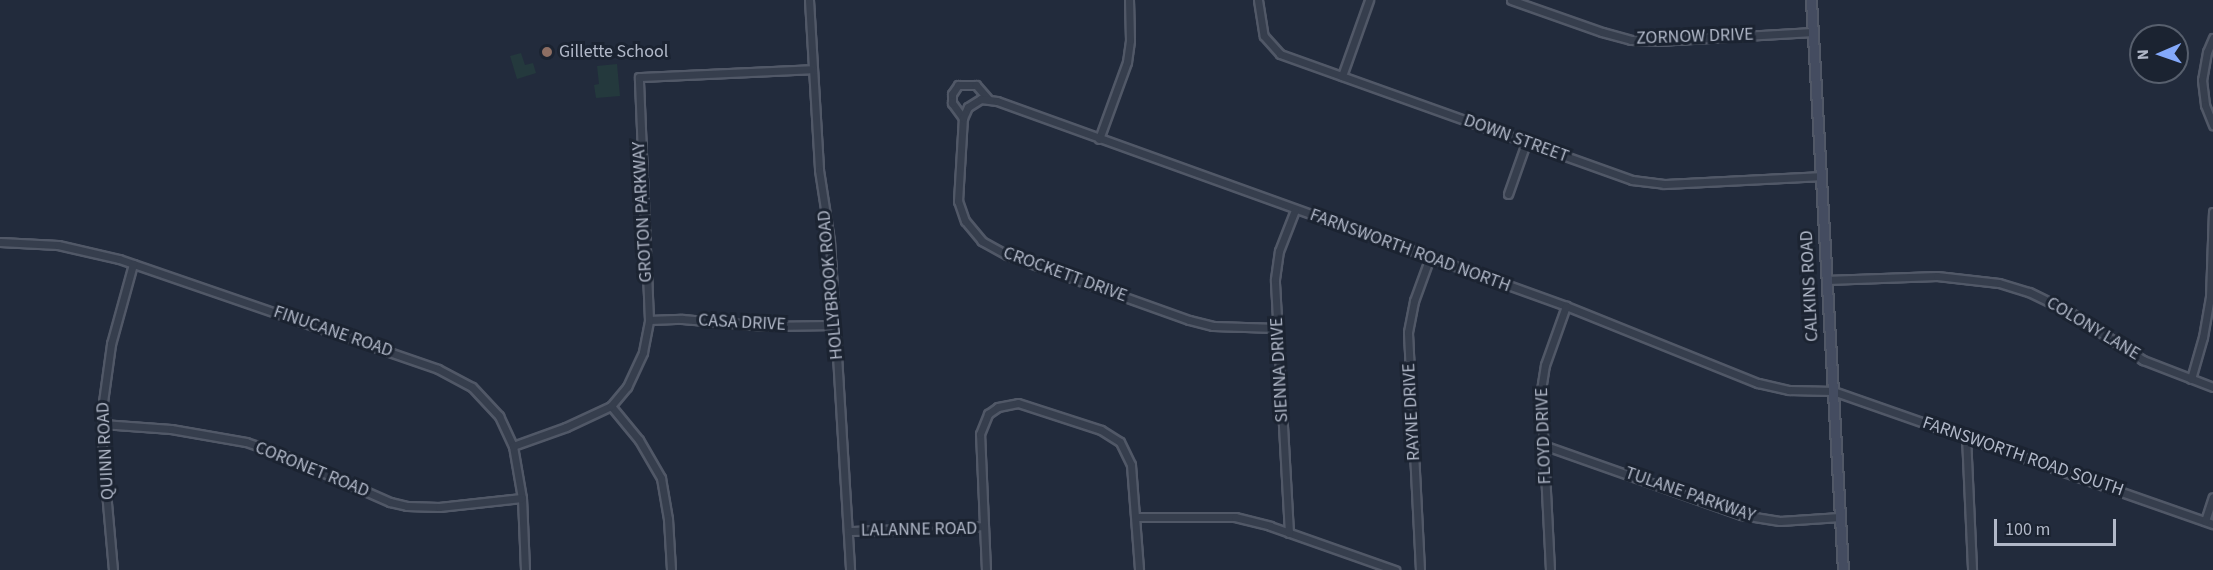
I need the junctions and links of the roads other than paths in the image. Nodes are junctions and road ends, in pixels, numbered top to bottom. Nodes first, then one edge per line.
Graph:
1 (809, 0) edge
2 (1129, 0) edge
3 (1258, 0) edge
4 (1369, 0) edge
5 (1511, 0) edge
6 (1811, 0) edge
7 (1813, 32) junction
8 (2213, 38) edge
9 (813, 69) junction
10 (1342, 76) junction
11 (988, 99) junction
12 (963, 118) junction
13 (2213, 125) edge
14 (1099, 139) junction
15 (1526, 143) junction
16 (1820, 176) junction
17 (1508, 194) dead end
18 (1295, 210) junction
19 (2213, 212) edge
20 (0, 242) edge
21 (1430, 257) junction
22 (133, 264) junction
23 (1827, 280) junction
24 (1566, 306) junction
25 (649, 320) junction
26 (835, 325) junction
27 (1277, 327) junction
28 (2191, 379) junction
29 (2213, 387) edge
30 (1833, 391) junction
31 (611, 406) junction
32 (102, 424) junction
33 (1966, 436) junction
34 (1543, 445) junction
35 (513, 446) junction
36 (2213, 497) edge
37 (522, 498) junction
38 (1136, 517) junction
39 (1840, 517) junction
40 (2205, 521) junction
41 (2213, 524) edge
42 (984, 526) junction
43 (849, 531) junction
44 (1289, 533) junction
45 (113, 570) edge
46 (525, 570) edge
47 (671, 570) edge
48 (850, 570) edge
49 (986, 570) edge
50 (1138, 570) edge
51 (1395, 570) edge
52 (1420, 570) edge
53 (1550, 570) edge
54 (1843, 570) edge
55 (1972, 570) edge

1 - 9 street, HOLLYBROOK ROAD
2 - 14 street
3 - 10 street, DOWN STREET
4 - 10 street
5 - 7 street, ZORNOW DRIVE
6 - 7 main road, CALKINS ROAD
7 - 16 main road, CALKINS ROAD
8 - 13 street
9 - 25 street, GROTON PARKWAY
9 - 26 street, HOLLYBROOK ROAD
10 - 15 street, DOWN STREET
11 - 12 street
11 - 12 street, CROCKETT DRIVE
11 - 14 street, FARNSWORTH ROAD NORTH
12 - 27 street, CROCKETT DRIVE
14 - 18 street, FARNSWORTH ROAD NORTH
15 - 16 street, DOWN STREET
15 - 17 street
16 - 23 main road, CALKINS ROAD
18 - 21 street, FARNSWORTH ROAD NORTH
18 - 27 street, SIENNA DRIVE
19 - 28 street
20 - 22 street, FINUCANE ROAD
21 - 24 street, FARNSWORTH ROAD NORTH
21 - 52 street, RAYNE DRIVE
22 - 32 street, QUINN ROAD
22 - 35 street, FINUCANE ROAD
23 - 28 street, COLONY LANE
23 - 30 main road, CALKINS ROAD
24 - 30 street, FARNSWORTH ROAD NORTH
24 - 34 street, FLOYD DRIVE
25 - 26 street, CASA DRIVE
25 - 31 street, GROTON PARKWAY
26 - 43 street, HOLLYBROOK ROAD
27 - 44 street, SIENNA DRIVE
28 - 29 street, COLONY LANE
30 - 33 street, FARNSWORTH ROAD SOUTH
30 - 39 main road, CALKINS ROAD
31 - 35 street, GROTON PARKWAY
31 - 47 street
32 - 37 street, CORONET ROAD
32 - 45 street, QUINN ROAD
33 - 40 street, FARNSWORTH ROAD SOUTH
33 - 55 street
34 - 39 street, TULANE PARKWAY
34 - 53 street, FLOYD DRIVE
35 - 37 street, FINUCANE ROAD
36 - 40 street
37 - 46 street, FINUCANE ROAD
38 - 42 street
38 - 44 street
38 - 50 street
39 - 54 main road, CALKINS ROAD
40 - 41 street, FARNSWORTH ROAD SOUTH
42 - 43 street, LALANNE ROAD
42 - 49 street, LALANNE ROAD
43 - 48 street, HOLLYBROOK ROAD
44 - 51 street

